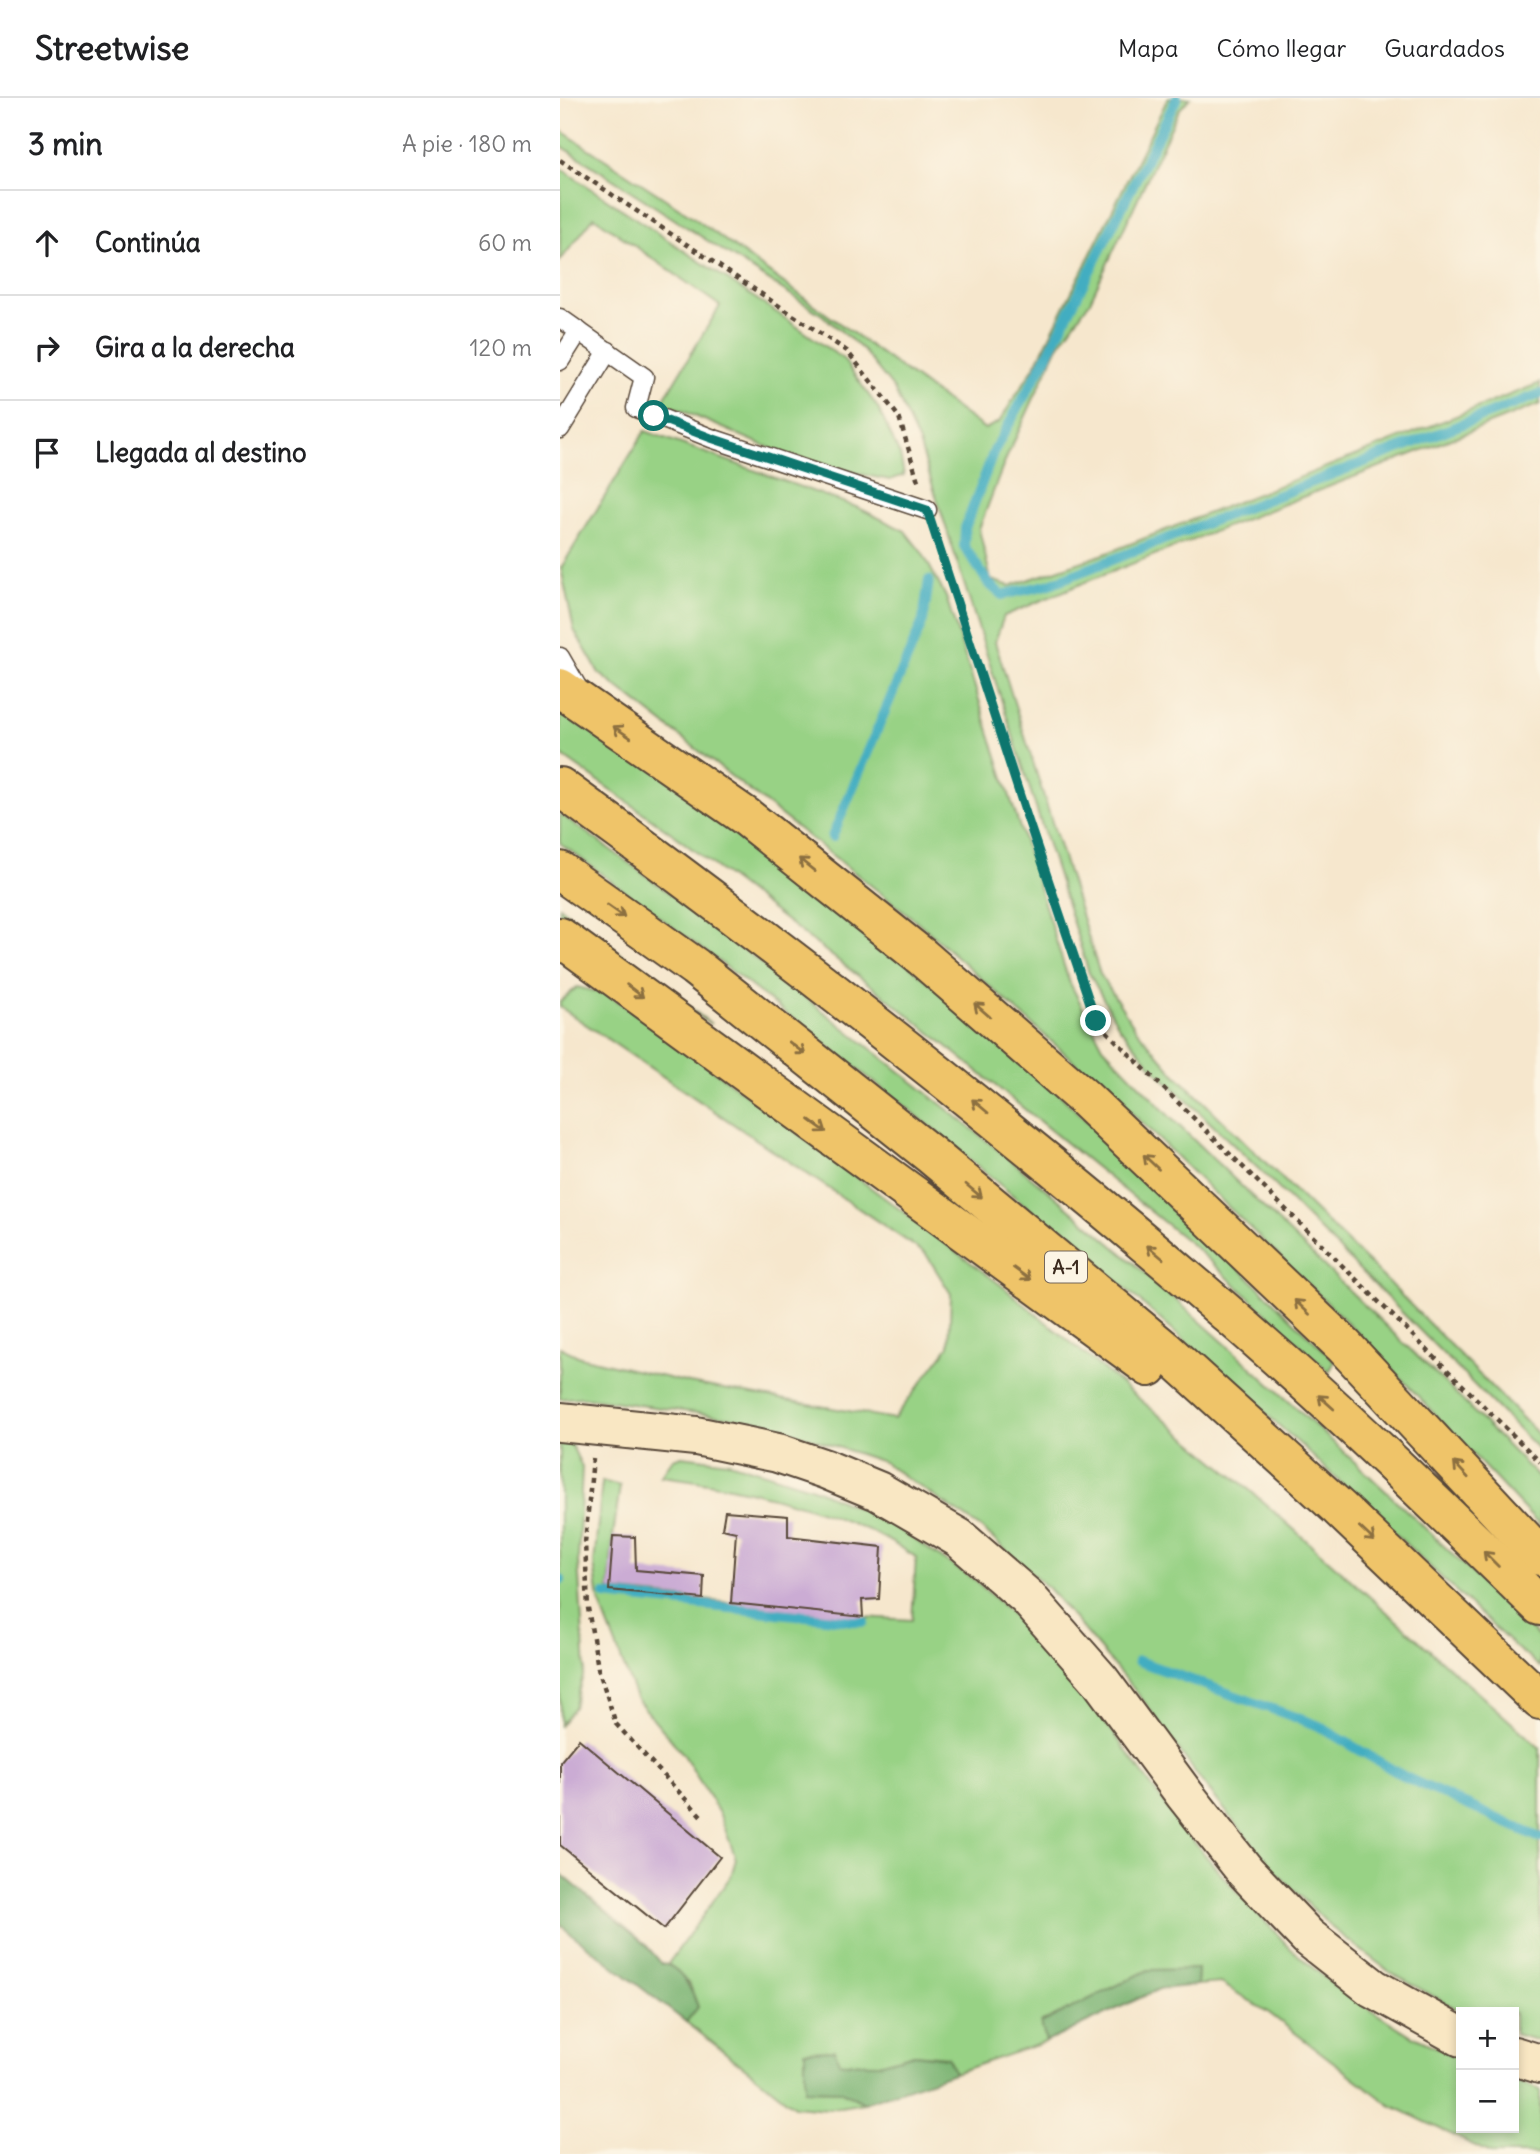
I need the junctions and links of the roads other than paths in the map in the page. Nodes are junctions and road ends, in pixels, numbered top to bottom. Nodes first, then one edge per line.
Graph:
1 (560, 318) edge
2 (579, 331) junction
3 (608, 351) junction
4 (560, 361) edge
5 (560, 429) edge
6 (927, 510) road end
7 (560, 657) edge
8 (560, 688) edge
9 (592, 711) junction
10 (560, 787) edge
11 (560, 872) edge
12 (565, 946) edge
13 (578, 1424) edge
14 (1339, 1508) junction
15 (1540, 1556) edge
16 (1540, 1606) edge
17 (1540, 1700) edge
18 (1456, 2034) edge
19 (1519, 2058) edge
20 (1540, 2064) edge

1 - 2 lane
2 - 3 lane
2 - 4 lane
3 - 5 lane
3 - 6 lane
7 - 9 lane
8 - 9 highway
15 -> 9 highway
16 -> 10 highway
11 -> 14 highway, A-1
12 -> 14 highway
13 - 18 street
14 -> 17 highway, A-1
19 - 20 street

